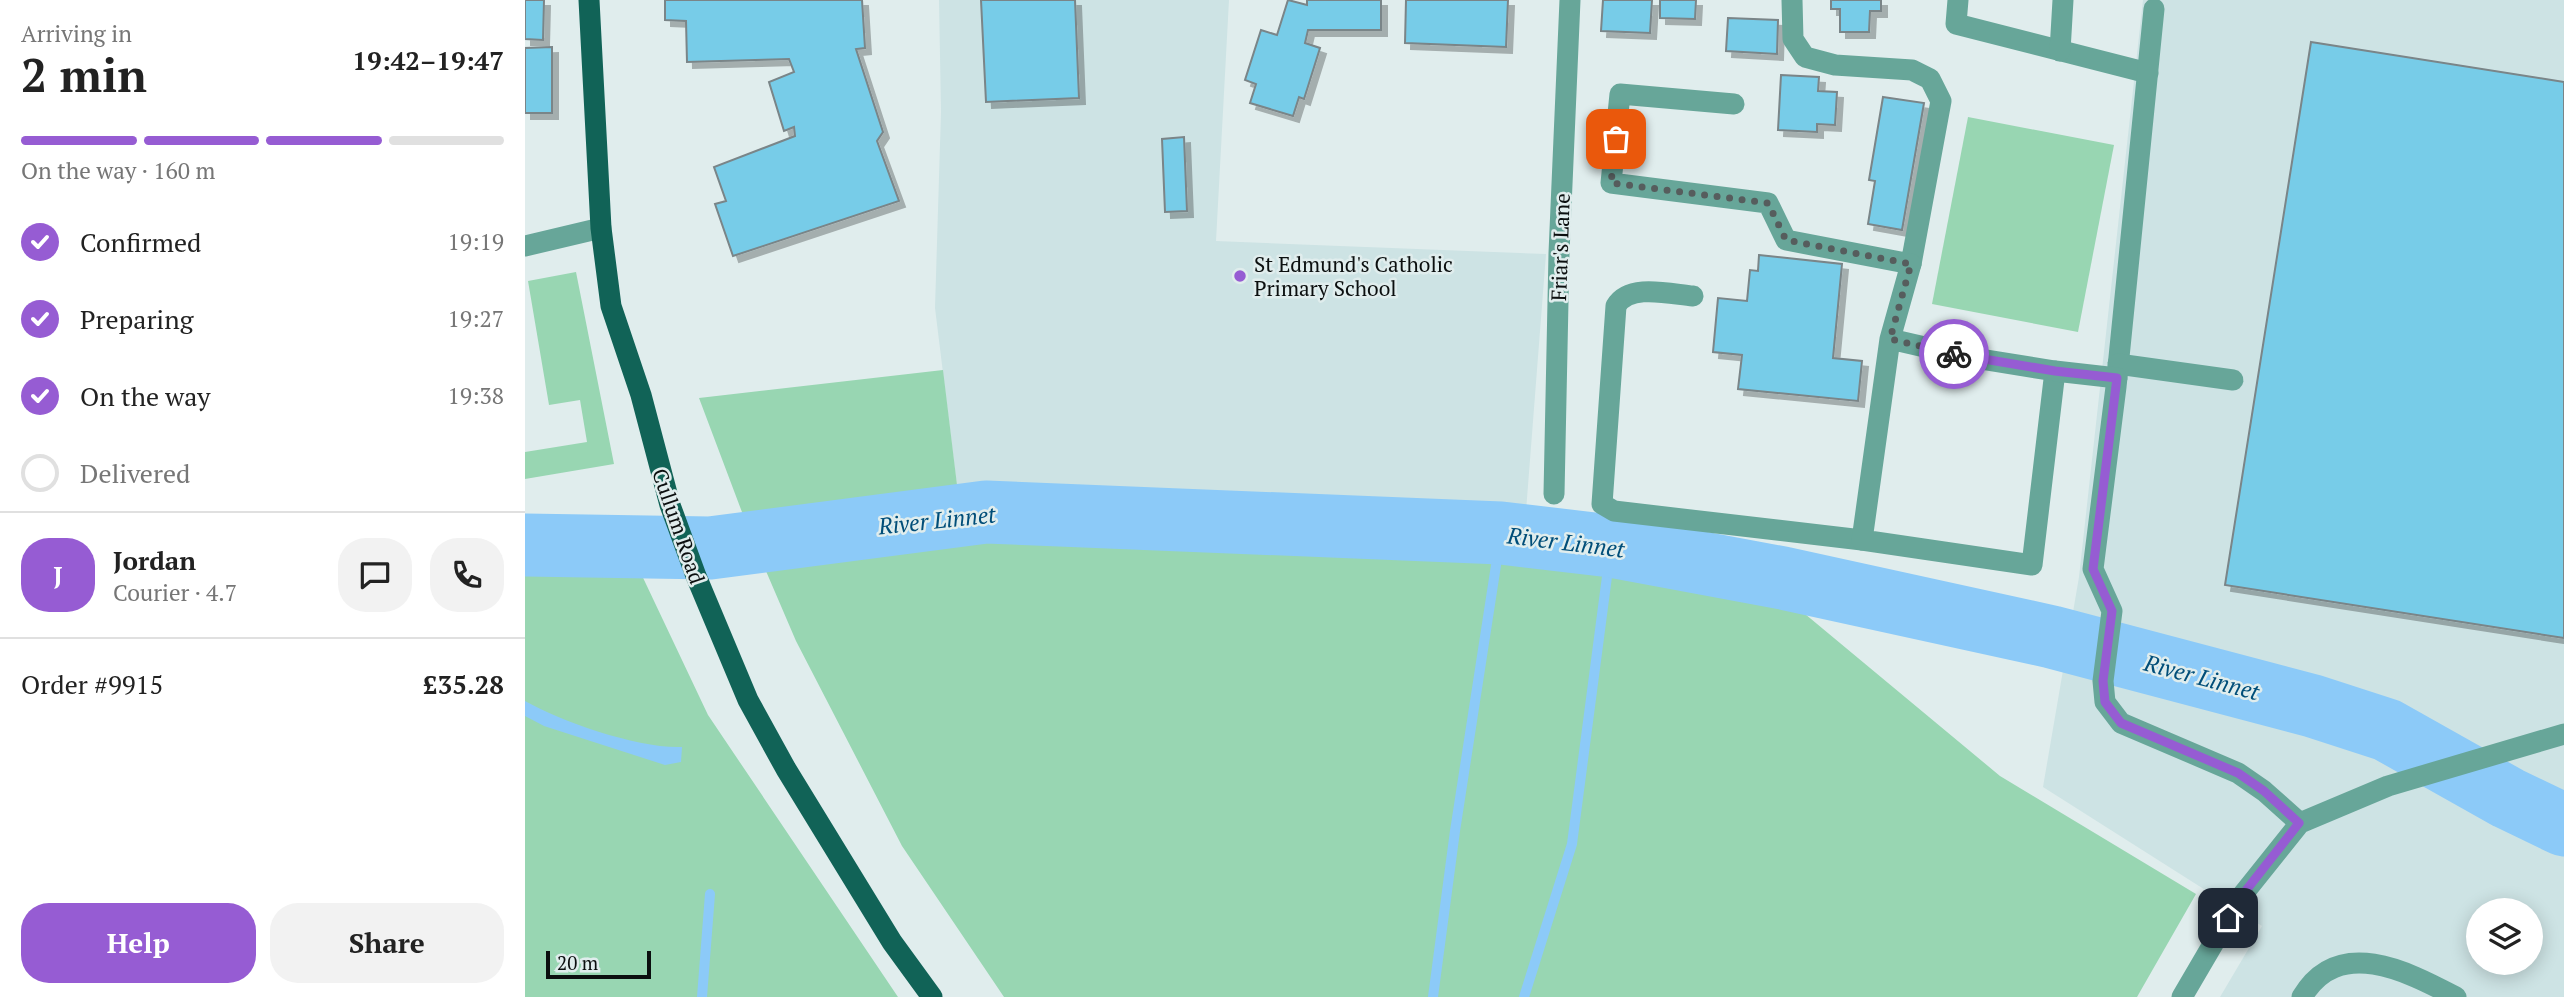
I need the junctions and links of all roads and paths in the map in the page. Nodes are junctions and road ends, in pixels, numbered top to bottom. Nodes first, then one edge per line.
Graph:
1 (589, 0) edge
2 (1570, 0) edge
3 (1792, 0) edge
4 (1958, 0) edge
5 (2063, 0) edge
6 (2154, 9) dead end
7 (2060, 51) junction
8 (2148, 73) junction
9 (1734, 104) dead end
10 (601, 228) junction
11 (525, 246) edge
12 (1911, 264) junction
13 (1693, 296) dead end
14 (1890, 339) junction
15 (2055, 371) junction
16 (2118, 371) junction
17 (2233, 380) dead end
18 (1554, 494) dead end
19 (1862, 540) junction
20 (2564, 734) edge
21 (2299, 823) junction
22 (932, 997) edge
23 (2182, 997) edge
24 (2302, 997) edge
25 (2456, 997) edge

1 - 10 main road, Cullum Road
2 - 18 street, Friar's Lane
3 - 12 street
4 - 7 street
5 - 7 street
6 - 8 street
7 - 8 street
8 - 16 street
9 - 12 street
10 - 11 street
10 - 22 main road, Cullum Road
12 - 14 street
13 - 19 street
14 - 15 street
14 - 19 street
15 - 16 street
15 - 19 street
16 - 17 street
16 - 21 street
20 - 21 street
21 - 23 street
24 - 25 street

